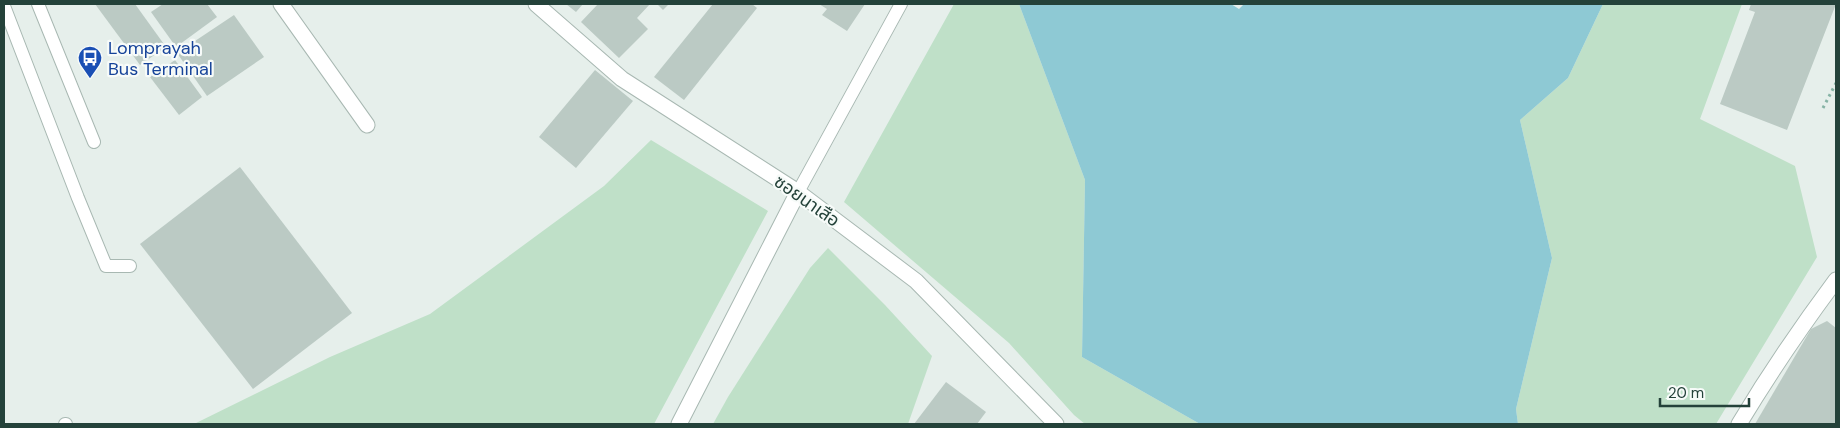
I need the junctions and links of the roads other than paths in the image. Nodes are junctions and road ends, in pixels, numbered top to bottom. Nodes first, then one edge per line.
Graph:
1 (38, 4) edge
2 (281, 4) edge
3 (536, 4) edge
4 (901, 4) edge
5 (4, 6) edge
6 (367, 125) dead end
7 (94, 142) dead end
8 (798, 192) junction
9 (130, 266) dead end
10 (1836, 280) edge
11 (679, 424) edge
12 (1056, 424) edge
13 (1739, 424) edge

1 - 7 lane
2 - 6 street
3 - 8 street, ซอยนาเสือ
4 - 8 lane
5 - 9 lane
8 - 11 street
8 - 12 street, ซอยนาเสือ
10 - 13 street

